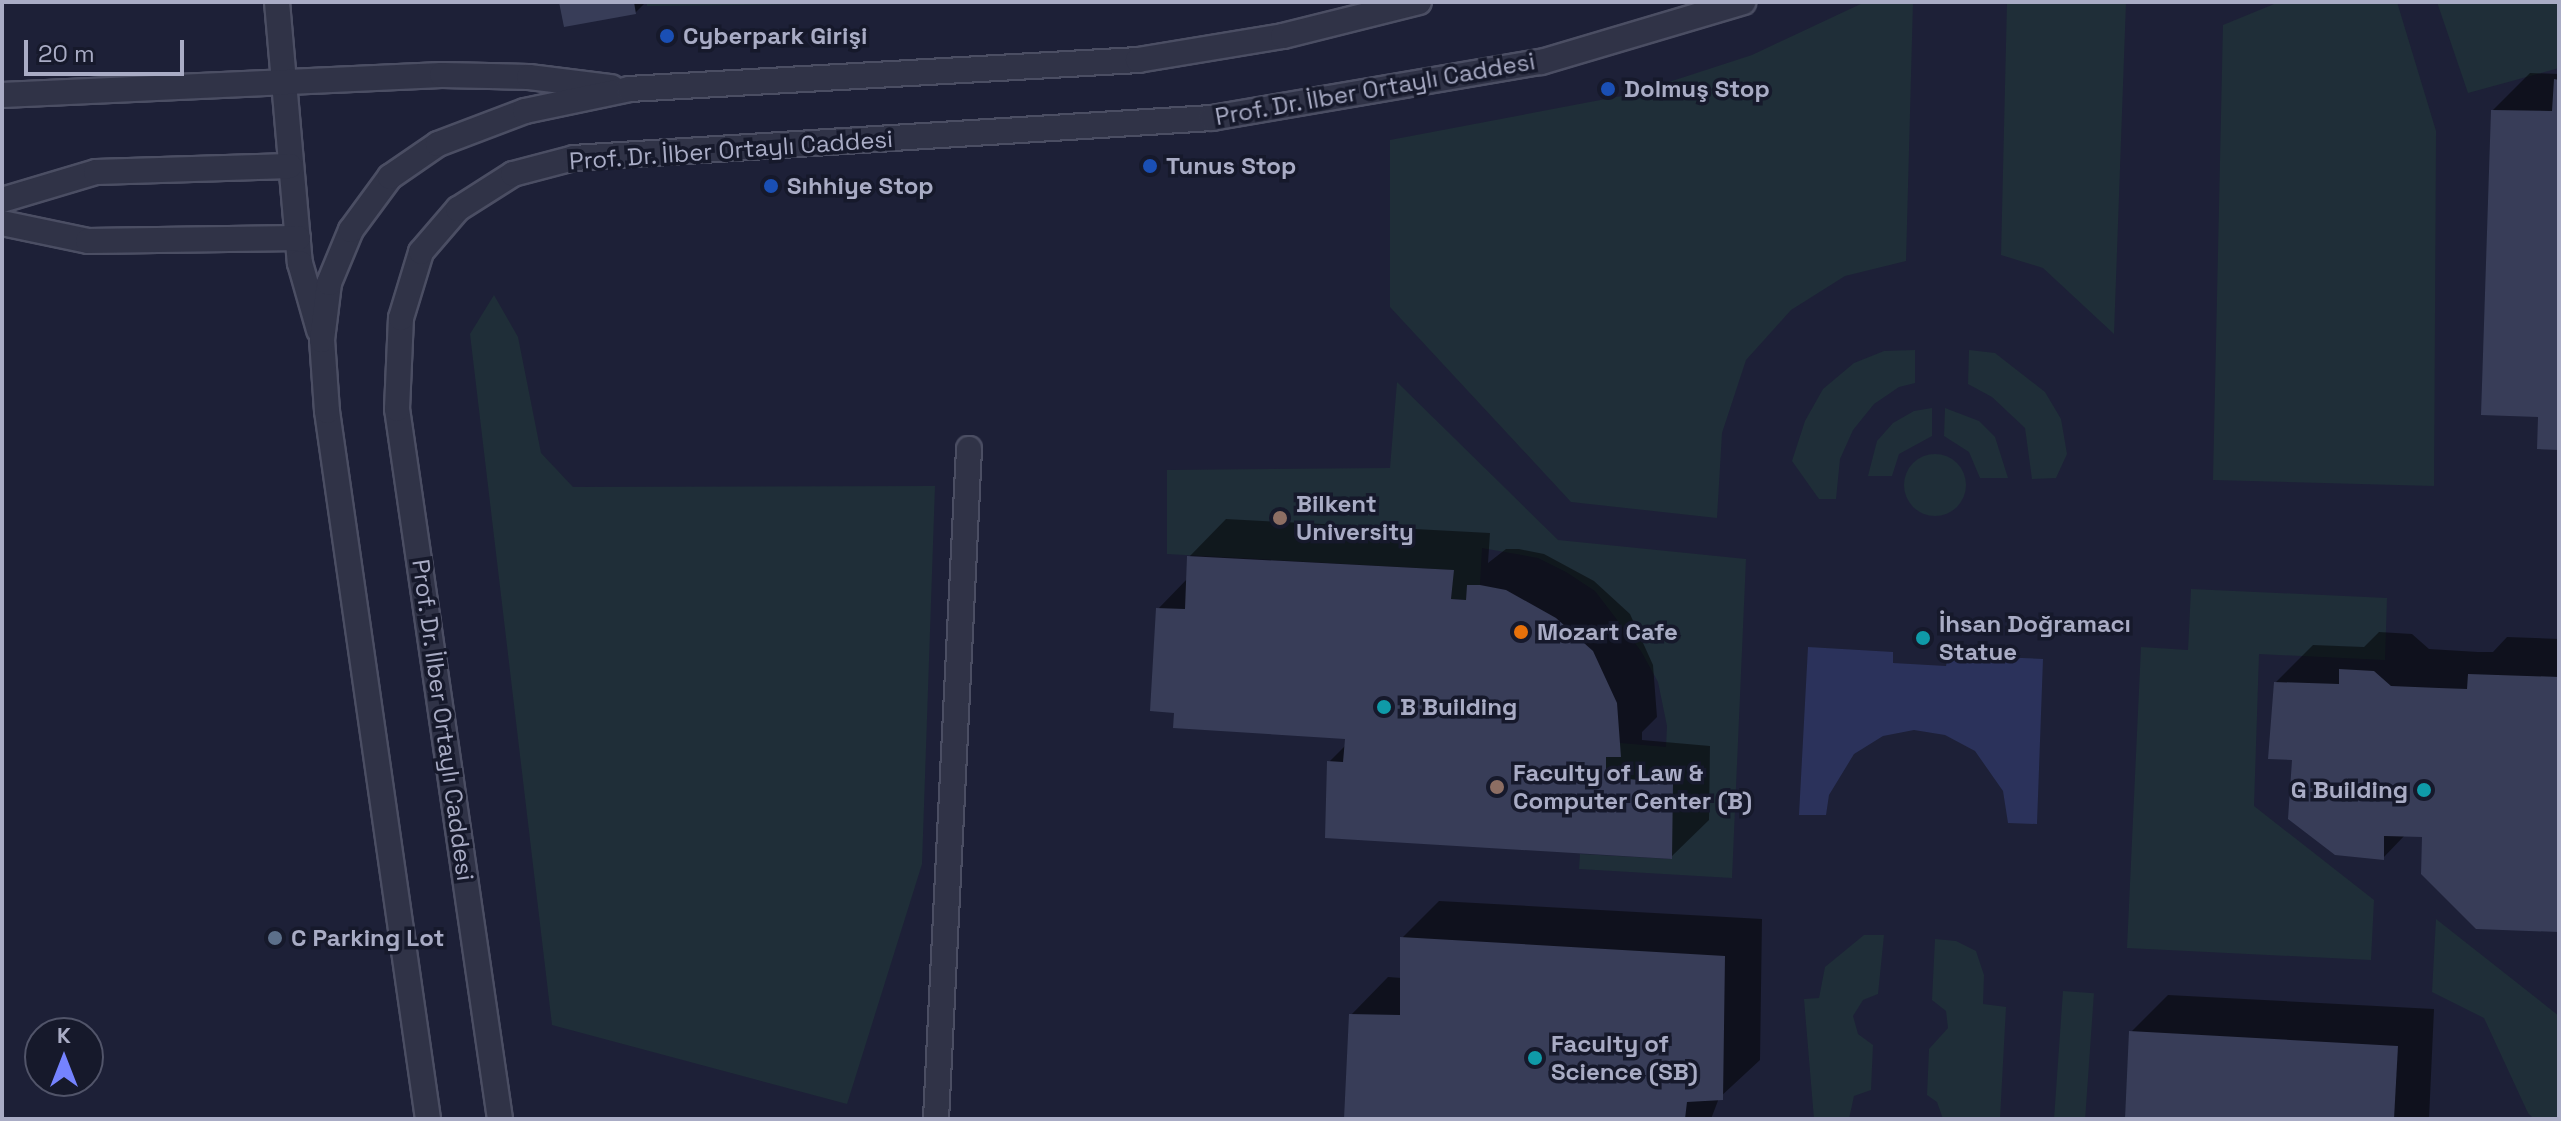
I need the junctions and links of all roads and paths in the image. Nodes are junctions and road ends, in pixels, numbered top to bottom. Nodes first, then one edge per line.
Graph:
1 (277, 2) edge
2 (1419, 2) edge
3 (1743, 2) edge
4 (283, 79) junction
5 (629, 89) junction
6 (2, 95) edge
7 (290, 166) junction
8 (2, 200) edge
9 (2, 223) edge
10 (298, 238) junction
11 (322, 340) junction
12 (969, 449) dead end
13 (428, 1119) edge
14 (500, 1119) edge
15 (936, 1119) edge

1 - 4 street
2 - 5 street
3 - 14 street, Prof. Dr. İlber Ortaylı Caddesi
4 - 5 street
4 - 6 street
4 - 7 street
5 - 11 street
7 - 8 street
7 - 10 street
9 - 10 street
10 - 11 street
11 - 13 street
12 - 15 street

